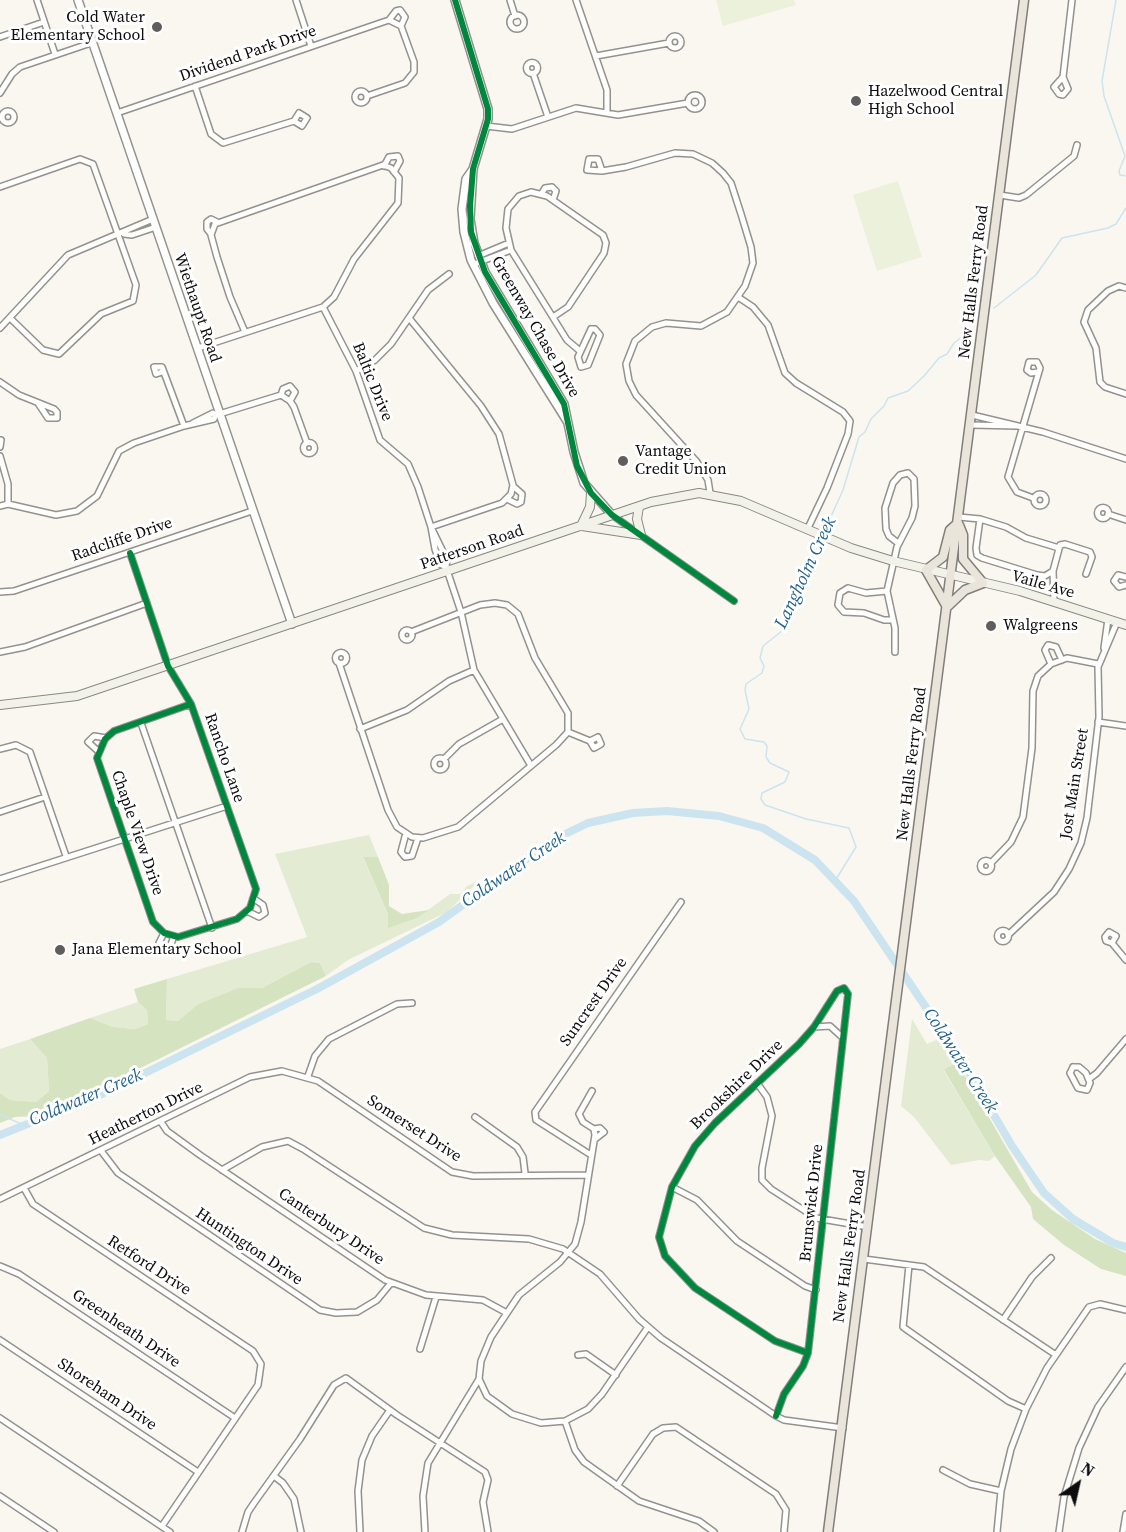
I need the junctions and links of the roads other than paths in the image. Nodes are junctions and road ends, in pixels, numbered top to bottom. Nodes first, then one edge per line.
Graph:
1 (37, 0) edge
2 (78, 0) edge
3 (296, 0) edge
4 (455, 0) edge
5 (510, 0) edge
6 (576, 0) edge
7 (1024, 0) edge
8 (1072, 0) edge
9 (515, 16) dead end
10 (388, 20) junction
11 (44, 22) junction
12 (401, 26) junction
13 (0, 36) edge
14 (91, 43) junction
15 (669, 43) dead end
16 (311, 46) junction
17 (55, 54) junction
18 (596, 56) junction
19 (533, 73) dead end
20 (1063, 77) dead end
21 (195, 86) junction
22 (0, 93) edge
23 (367, 96) dead end
24 (688, 103) dead end
25 (0, 104) edge
26 (5, 112) dead end
27 (607, 112) junction
28 (117, 113) junction
29 (548, 117) junction
30 (294, 121) dead end
31 (486, 126) junction
32 (1077, 145) dead end
33 (384, 166) junction
34 (473, 169) junction
35 (393, 170) junction
36 (602, 171) junction
37 (0, 188) edge
38 (542, 193) junction
39 (1000, 195) junction
40 (553, 200) junction
41 (154, 223) junction
42 (121, 235) junction
43 (511, 247) junction
44 (480, 259) junction
45 (472, 261) junction
46 (449, 274) dead end
47 (1126, 288) edge
48 (738, 297) junction
49 (323, 307) junction
50 (553, 317) junction
51 (10, 318) junction
52 (409, 318) junction
53 (0, 328) edge
54 (246, 332) junction
55 (198, 348) junction
56 (580, 351) junction
57 (356, 371) junction
58 (162, 372) dead end
59 (1038, 372) dead end
60 (0, 382) edge
61 (1126, 394) edge
62 (280, 395) junction
63 (290, 401) junction
64 (38, 403) dead end
65 (218, 414) junction
66 (972, 415) junction
67 (567, 421) junction
68 (971, 425) junction
69 (184, 426) junction
70 (1020, 426) junction
71 (307, 443) dead end
72 (0, 456) edge
73 (1126, 459) edge
74 (513, 485) junction
75 (591, 493) junction
76 (710, 493) junction
77 (1034, 498) dead end
78 (507, 499) junction
79 (8, 504) junction
80 (0, 506) edge
81 (639, 507) junction
82 (252, 511) junction
83 (1108, 514) dead end
84 (612, 515) junction
85 (980, 519) junction
86 (958, 520) junction
87 (1126, 520) edge
88 (580, 526) junction
89 (431, 527) junction
90 (810, 529) junction
91 (641, 535) junction
92 (898, 543) junction
93 (1059, 548) junction
94 (130, 553) junction
95 (893, 561) junction
96 (1126, 567) edge
97 (447, 569) junction
98 (926, 570) junction
99 (1053, 572) junction
100 (1086, 574) dead end
101 (951, 576) junction
102 (1125, 576) edge
103 (983, 583) junction
104 (1126, 585) edge
105 (887, 591) junction
106 (0, 592) edge
107 (734, 601) dead end
108 (1054, 601) junction
109 (147, 603) junction
110 (947, 607) junction
111 (461, 612) junction
112 (1108, 619) junction
113 (893, 620) junction
114 (1117, 622) junction
115 (292, 624) junction
116 (1126, 625) edge
117 (411, 632) dead end
118 (1104, 648) junction
119 (0, 652) edge
120 (895, 652) dead end
121 (1062, 660) junction
122 (339, 663) dead end
123 (1051, 664) junction
124 (1098, 664) junction
125 (168, 666) junction
126 (474, 670) junction
127 (190, 704) junction
128 (0, 705) edge
129 (503, 719) junction
130 (1098, 722) junction
131 (141, 723) junction
132 (1126, 726) edge
133 (360, 729) junction
134 (568, 732) junction
135 (106, 738) junction
136 (590, 741) dead end
137 (0, 749) edge
138 (98, 751) junction
139 (444, 759) dead end
140 (530, 764) junction
141 (45, 797) junction
142 (227, 806) junction
143 (0, 812) edge
144 (176, 823) junction
145 (406, 833) junction
146 (418, 838) junction
147 (124, 841) junction
148 (66, 856) junction
149 (991, 863) dead end
150 (0, 879) edge
151 (253, 898) junction
152 (681, 902) dead end
153 (249, 909) junction
154 (212, 928) junction
155 (164, 933) junction
156 (1008, 935) dead end
157 (174, 936) junction
158 (1112, 943) dead end
159 (1126, 960) edge
160 (844, 988) joint
161 (412, 1003) dead end
162 (814, 1027) junction
163 (842, 1037) junction
164 (1126, 1039) edge
165 (308, 1076) junction
166 (1089, 1079) junction
167 (757, 1083) junction
168 (592, 1091) dead end
169 (475, 1117) dead end
170 (161, 1122) junction
171 (594, 1129) junction
172 (595, 1139) junction
173 (102, 1152) junction
174 (591, 1155) junction
175 (222, 1170) junction
176 (525, 1173) junction
177 (587, 1174) junction
178 (672, 1187) junction
179 (24, 1188) junction
180 (0, 1199) edge
181 (823, 1221) junction
182 (868, 1227) junction
183 (570, 1252) junction
184 (1051, 1258) dead end
185 (864, 1259) junction
186 (909, 1265) junction
187 (0, 1266) edge
188 (391, 1283) junction
189 (816, 1290) junction
190 (436, 1297) junction
191 (1126, 1310) edge
192 (505, 1312) junction
193 (1003, 1320) junction
194 (648, 1327) junction
195 (0, 1340) edge
196 (420, 1349) dead end
197 (808, 1353) junction
198 (578, 1355) dead end
199 (1056, 1355) junction
200 (1126, 1367) edge
201 (616, 1376) junction
202 (479, 1379) junction
203 (1026, 1409) junction
204 (390, 1410) junction
205 (776, 1416) junction
206 (0, 1418) edge
207 (235, 1418) junction
208 (565, 1421) junction
209 (843, 1428) junction
210 (439, 1443) junction
211 (944, 1470) dead end
212 (198, 1472) junction
213 (274, 1476) junction
214 (617, 1486) junction
215 (1000, 1491) junction
216 (0, 1496) edge
217 (1126, 1514) edge
218 (162, 1526) junction
219 (706, 1526) junction
220 (54, 1532) edge
221 (170, 1532) edge
222 (242, 1532) edge
223 (301, 1532) edge
224 (360, 1532) edge
225 (425, 1532) edge
226 (488, 1532) edge
227 (701, 1532) edge
228 (714, 1532) edge
229 (784, 1532) edge
230 (828, 1532) edge
231 (997, 1532) edge
232 (1059, 1532) edge
233 (1123, 1532) edge

1 - 11 street
2 - 14 street, Wiethaupt Road
3 - 16 street
4 - 31 street, Greenway Chase Drive
5 - 9 street
6 - 18 street
7 - 39 main road, New Halls Ferry Road
8 - 20 street
10 - 12 street
10 - 12 street, Dividend Park Drive
10 - 16 street, Dividend Park Drive
11 - 13 street
11 - 17 street
12 - 23 street, Dividend Park Drive
14 - 17 street
14 - 28 street, Wiethaupt Road
15 - 18 street
16 - 21 street, Dividend Park Drive
17 - 22 street
18 - 27 street
19 - 29 street
21 - 28 street, Dividend Park Drive
21 - 30 street
24 - 27 street
25 - 26 street
27 - 29 street
28 - 41 street, Wiethaupt Road
29 - 31 street
31 - 34 street, Greenway Chase Drive
32 - 39 street
33 - 35 street
33 - 35 street
33 - 54 street
34 - 44 street, Greenway Chase Drive
34 - 45 street, Greenway Chase Drive
35 - 49 street
36 - 36 street
36 - 48 street
37 - 42 street
38 - 40 street
38 - 40 street
38 - 43 street
39 - 66 main road, New Halls Ferry Road
40 - 50 street
41 - 42 street
41 - 55 street, Wiethaupt Road
42 - 51 street
42 - 51 street
43 - 44 street
43 - 50 street
44 - 45 street
44 - 67 street, Greenway Chase Drive
45 - 67 street, Greenway Chase Drive
46 - 52 street
47 - 61 street
48 - 76 street
48 - 90 street
49 - 54 street
49 - 57 street, Baltic Drive
50 - 56 street
51 - 53 street
52 - 57 street
52 - 74 street
54 - 55 street
55 - 65 street, Wiethaupt Road
56 - 56 street
57 - 89 street, Baltic Drive
58 - 69 street
59 - 70 street
60 - 64 street
62 - 63 street
62 - 63 street
62 - 65 street
63 - 71 street
65 - 69 street
65 - 82 street, Wiethaupt Road
66 - 68 main road, New Halls Ferry Road
66 - 70 street
67 - 75 street, Greenway Chase Drive
68 - 70 street
68 - 86 main road, New Halls Ferry Road
69 - 79 street
70 - 73 street
70 - 77 street
72 - 79 street
74 - 78 street
74 - 78 street
75 - 84 street, Greenway Chase Drive
75 - 88 main road
76 - 81 main road, Patterson Road
76 - 90 main road, Patterson Road
78 - 89 street
79 - 80 street
81 - 84 main road, Patterson Road
81 - 91 main road
82 - 94 street, Radcliffe Drive
82 - 115 street, Wiethaupt Road
83 - 87 street
84 - 88 main road, Patterson Road
84 - 91 street, Greenway Chase Drive
85 - 86 street
85 - 93 street
85 - 99 street
86 - 98 main road
86 - 101 main road, New Halls Ferry Road
86 - 103 main road
88 - 91 main road
88 - 97 main road, Patterson Road
89 - 97 street, Baltic Drive
90 - 95 main road, Patterson Road
91 - 107 street, Greenway Chase Drive
92 - 92 street
92 - 95 street
93 - 99 street
93 - 100 street
94 - 106 street, Radcliffe Drive
94 - 109 street, Rancho Lane
95 - 98 main road, Patterson Road
95 - 105 street
96 - 102 street
97 - 111 street, Baltic Drive
97 - 115 main road, Patterson Road
98 - 101 main road, Patterson Road
98 - 110 main road
99 - 108 street
101 - 103 main road, Vaile Ave
101 - 110 main road, New Halls Ferry Road
102 - 104 street
103 - 108 main road, Vaile Ave
103 - 110 main road
105 - 113 street
105 - 113 street
108 - 112 main road, Vaile Ave
109 - 119 street
109 - 125 street, Rancho Lane
110 - 182 main road, New Halls Ferry Road
111 - 117 street
111 - 126 street, Baltic Drive
111 - 134 street
112 - 114 main road, Vaile Ave
112 - 118 street, Jost Main Street
113 - 120 street
114 - 116 main road, Vaile Ave
114 - 118 street, Jost Main Street
115 - 125 main road, Patterson Road
118 - 124 street, Jost Main Street
121 - 123 street
121 - 123 street
121 - 124 street
122 - 133 street
123 - 149 street
124 - 130 street, Jost Main Street
125 - 127 street, Rancho Lane
125 - 128 main road, Patterson Road
126 - 129 street, Baltic Drive
126 - 133 street
127 - 131 street, Chaple View Drive
127 - 142 street, Rancho Lane
129 - 139 street
129 - 140 street, Baltic Drive
130 - 132 street
130 - 156 street, Jost Main Street
131 - 135 street, Chaple View Drive
131 - 144 street
133 - 145 street
134 - 136 street
134 - 140 street
135 - 138 street, Chaple View Drive
135 - 138 street, Chaple View Drive
137 - 141 street
138 - 147 street, Chaple View Drive
140 - 146 street
141 - 143 street
141 - 148 street
142 - 144 street
142 - 151 street, Rancho Lane
144 - 147 street
144 - 154 street
145 - 146 street
145 - 146 street
147 - 148 street
147 - 155 street, Chaple View Drive
148 - 150 street
151 - 153 street, Rancho Lane
151 - 153 street, Chaple View Drive
152 - 174 street, Suncrest Drive
153 - 154 street, Chaple View Drive
154 - 157 street, Chaple View Drive
155 - 157 street, Chaple View Drive
155 - 157 street, Chaple View Drive
158 - 159 street
160 - 162 street, Brookshire Drive
160 - 163 street, Brunswick Drive
161 - 165 street
162 - 163 street
162 - 167 street, Brookshire Drive
163 - 181 street, Brunswick Drive
164 - 166 street
165 - 170 street, Heatherton Drive
165 - 176 street, Somerset Drive
166 - 166 street
167 - 178 street, Brookshire Drive
167 - 181 street
168 - 171 street
169 - 176 street
170 - 173 street, Heatherton Drive
170 - 175 street, Canterbury Drive
171 - 172 street
171 - 172 street
172 - 174 street
173 - 179 street, Heatherton Drive
173 - 188 street, Huntington Drive
174 - 177 street
175 - 183 street
175 - 188 street, Canterbury Drive
176 - 177 street, Somerset Drive
177 - 183 street
178 - 189 street
178 - 197 street, Brookshire Drive
179 - 180 street, Heatherton Drive
179 - 207 street, Retford Drive
181 - 182 street
181 - 189 street, Brunswick Drive
182 - 185 main road, New Halls Ferry Road
183 - 192 street
183 - 194 street
184 - 193 street
185 - 186 street
185 - 209 main road, New Halls Ferry Road
186 - 193 street
186 - 203 street
187 - 207 street, Greenheath Drive
188 - 190 street, Canterbury Drive
189 - 197 street, Brunswick Drive
190 - 192 street, Canterbury Drive
190 - 196 street
191 - 199 street
192 - 202 street
193 - 199 street
194 - 201 street
194 - 205 street
195 - 212 street, Shoreham Drive
197 - 205 street, Brunswick Drive
198 - 201 street
199 - 203 street
200 - 232 street
201 - 208 street
202 - 208 street
202 - 210 street
203 - 215 street
204 - 210 street
204 - 213 street
204 - 224 street
205 - 209 street
206 - 218 street
207 - 212 street
208 - 214 street
209 - 230 main road, New Halls Ferry Road
210 - 225 street
210 - 226 street
211 - 215 street
212 - 218 street
213 - 222 street
213 - 223 street
214 - 219 street
214 - 229 street
215 - 231 street
216 - 220 street
217 - 233 street
218 - 221 street
219 - 227 street
219 - 228 street

